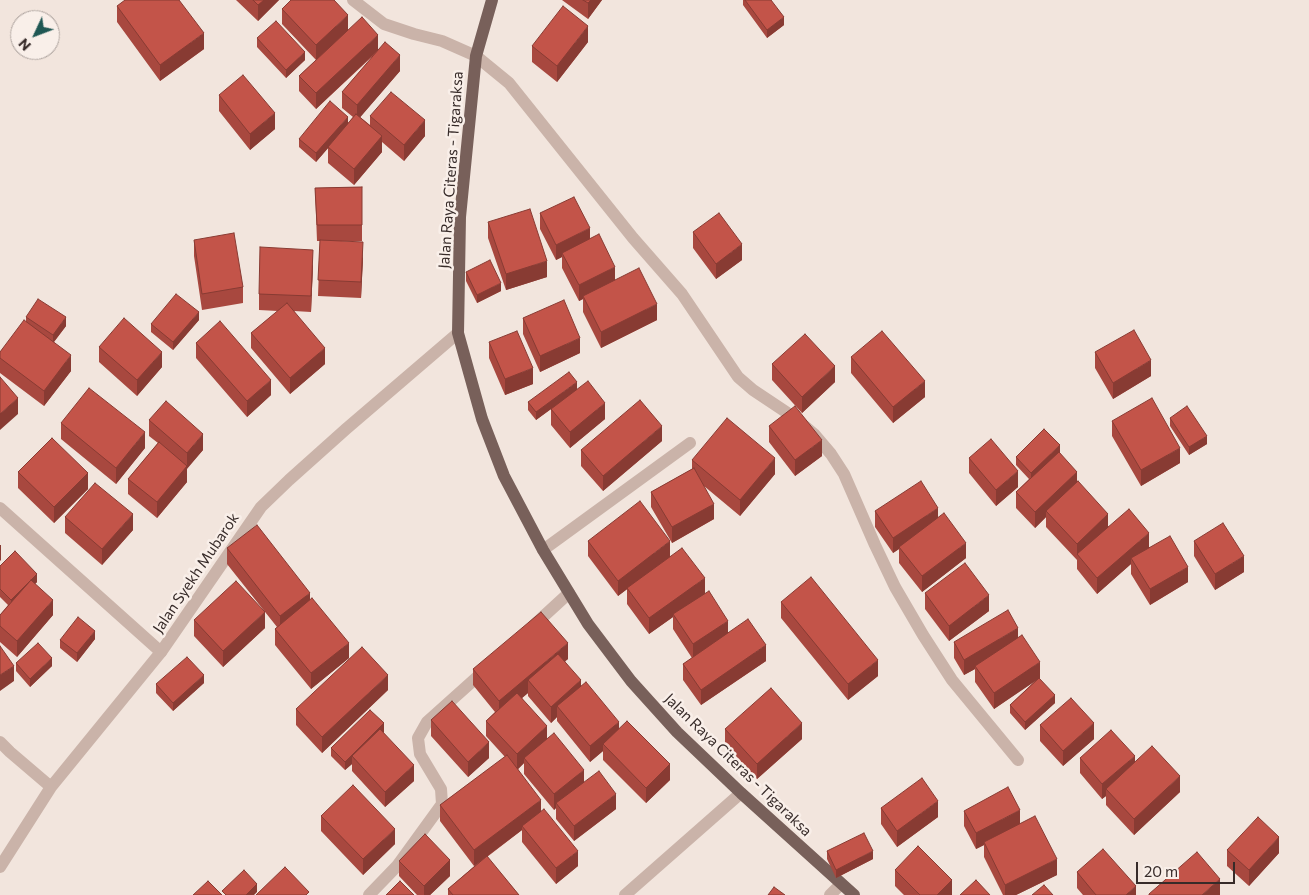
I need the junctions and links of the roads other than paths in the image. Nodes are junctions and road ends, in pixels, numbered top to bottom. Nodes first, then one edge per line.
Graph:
1 (353, 0) edge
2 (492, 0) edge
3 (476, 56) junction
4 (458, 333) junction
5 (690, 443) dead end
6 (0, 508) edge
7 (543, 550) junction
8 (569, 593) junction
9 (526, 632) edge
10 (161, 652) junction
11 (491, 664) edge
12 (0, 742) edge
13 (1018, 760) dead end
14 (51, 787) junction
15 (741, 793) junction
16 (0, 867) edge
17 (841, 884) junction
18 (370, 895) edge
19 (625, 895) edge
20 (830, 895) edge
21 (854, 895) edge

1 - 3 street
2 - 3 main road, Jalan Raya Citeras - Tigaraksa
3 - 4 main road, Jalan Raya Citeras - Tigaraksa
3 - 13 street
4 - 7 main road, Jalan Raya Citeras - Tigaraksa
4 - 10 street, Jalan Syekh Mubarok
5 - 7 street
6 - 10 street
7 - 8 main road, Jalan Raya Citeras - Tigaraksa
8 - 9 street
8 - 15 main road, Jalan Raya Citeras - Tigaraksa
10 - 14 street, Jalan Syekh Mubarok
11 - 18 street
12 - 14 street
14 - 16 street, Jalan Syekh Mubarok
15 - 17 main road, Jalan Raya Citeras - Tigaraksa
15 - 19 street
17 - 20 street
17 - 21 main road, Jalan Raya Citeras - Tigaraksa

